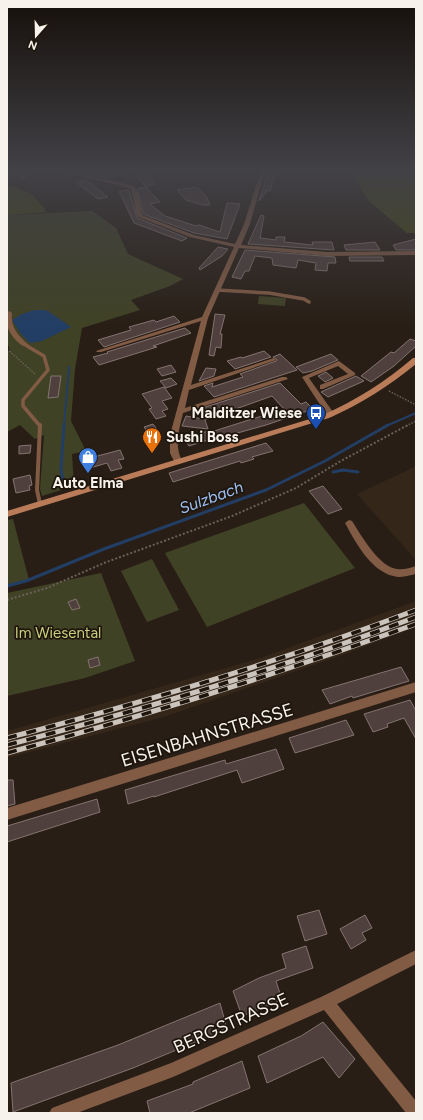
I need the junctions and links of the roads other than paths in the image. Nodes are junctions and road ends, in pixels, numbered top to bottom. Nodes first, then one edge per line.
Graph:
1 (156, 222) edge
2 (248, 222) edge
3 (238, 246) junction
4 (416, 253) edge
5 (217, 290) junction
6 (309, 302) dead end
7 (9, 313) dead end
8 (205, 318) junction
9 (27, 346) joint
10 (99, 351) dead end
11 (273, 360) dead end
12 (416, 360) edge
13 (284, 379) dead end
14 (323, 387) dead end
15 (186, 389) junction
16 (180, 412) junction
17 (331, 415) junction
18 (178, 461) junction
19 (40, 504) junction
20 (7, 514) edge
21 (349, 523) dead end
22 (416, 570) edge
23 (416, 687) edge
24 (7, 814) edge
25 (416, 957) edge
26 (326, 1002) junction
27 (57, 1113) edge
28 (416, 1113) edge

1 - 3 street
2 - 3 street
3 - 4 street
3 - 5 street
5 - 6 lane
5 - 8 street
7 - 9 street
8 - 10 street
8 - 15 street
9 - 19 lane
11 - 15 street
12 - 17 main road
13 - 16 street
14 - 17 street
15 - 16 street
16 - 18 street
17 - 18 main road
18 - 19 main road
19 - 20 main road
21 - 22 street
23 - 24 street, EISENBAHNSTRASSE
25 - 26 street, BERGSTRASSE
26 - 27 street, BERGSTRASSE
26 - 28 street

